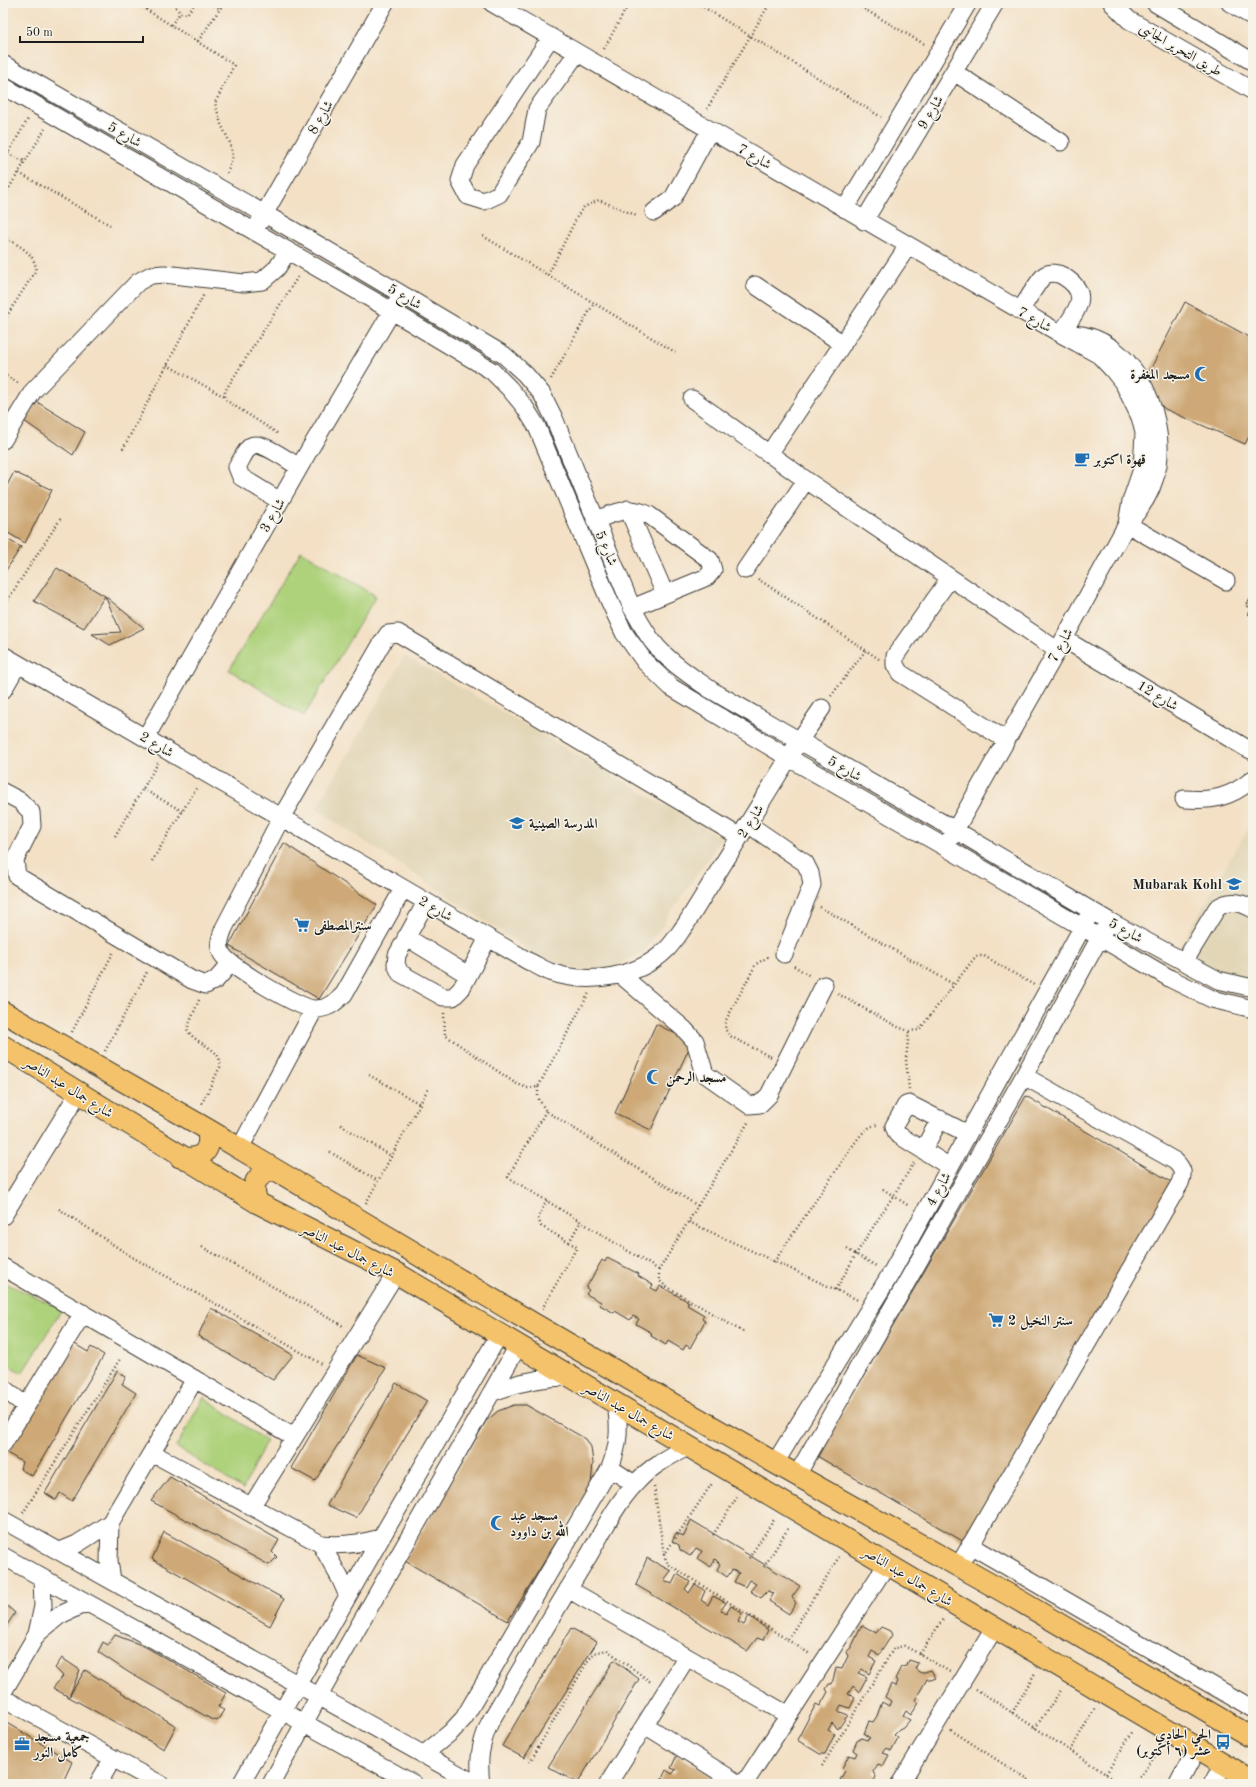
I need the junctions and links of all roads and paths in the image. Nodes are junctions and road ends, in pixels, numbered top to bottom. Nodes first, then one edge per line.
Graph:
1 (136, 3) edge
2 (177, 3) edge
3 (195, 3) edge
4 (211, 3) edge
5 (224, 3) edge
6 (385, 3) edge
7 (492, 3) edge
8 (629, 3) edge
9 (697, 3) edge
10 (770, 3) edge
11 (854, 3) edge
12 (968, 3) edge
13 (995, 3) edge
14 (1112, 3) edge
15 (1155, 3) edge
16 (1230, 3) edge
17 (220, 8) junction
18 (180, 13) junction
19 (1253, 17) edge
20 (171, 25) junction
21 (750, 36) junction
22 (551, 37) junction
23 (198, 41) junction
24 (939, 52) junction
25 (577, 53) junction
26 (1253, 62) edge
27 (596, 63) junction
28 (3, 64) edge
29 (954, 72) junction
30 (3, 86) edge
31 (1253, 91) edge
32 (36, 105) junction
33 (53, 115) junction
34 (895, 126) junction
35 (704, 127) junction
36 (1061, 142) dead end
37 (8, 154) junction
38 (3, 162) edge
39 (26, 162) junction
40 (19, 173) junction
41 (223, 190) junction
42 (3, 198) edge
43 (845, 209) junction
44 (654, 212) joint
45 (264, 214) junction
46 (864, 221) junction
47 (110, 225) dead end
48 (254, 232) junction
49 (3, 236) edge
50 (483, 236) dead end
51 (908, 246) junction
52 (288, 251) junction
53 (307, 263) junction
54 (548, 275) junction
55 (212, 279) junction
56 (755, 285) dead end
57 (402, 294) junction
58 (594, 303) junction
59 (392, 311) junction
60 (1020, 311) junction
61 (3, 322) edge
62 (1061, 334) junction
63 (843, 344) junction
64 (675, 352) dead end
65 (167, 365) junction
66 (542, 394) junction
67 (225, 396) junction
68 (692, 399) dead end
69 (281, 435) dead end
70 (3, 440) edge
71 (123, 449) dead end
72 (769, 454) junction
73 (299, 467) junction
74 (806, 480) junction
75 (280, 501) junction
76 (628, 509) junction
77 (61, 518) dead end
78 (595, 520) junction
79 (1127, 524) junction
80 (745, 570) joint
81 (950, 578) junction
82 (1226, 581) dead end
83 (665, 594) junction
84 (3, 607) edge
85 (632, 608) junction
86 (1061, 644) junction
87 (866, 650) junction
88 (3, 655) edge
89 (18, 664) junction
90 (900, 673) junction
91 (3, 690) edge
92 (822, 708) joint
93 (146, 737) junction
94 (1006, 740) junction
95 (799, 741) junction
96 (166, 749) junction
97 (1253, 750) edge
98 (789, 758) junction
99 (205, 773) junction
100 (1253, 779) edge
101 (143, 788) junction
102 (3, 792) edge
103 (1184, 799) dead end
104 (182, 811) junction
105 (281, 818) junction
106 (955, 830) junction
107 (744, 831) junction
108 (115, 836) dead end
109 (945, 847) junction
110 (152, 861) dead end
111 (403, 889) junction
112 (806, 899) junction
113 (426, 902) junction
114 (1253, 909) edge
115 (1091, 910) junction
116 (1109, 921) junction
117 (1083, 928) junction
118 (121, 938) junction
119 (406, 938) junction
120 (488, 938) junction
121 (1100, 938) junction
122 (784, 954) junction
123 (154, 958) junction
124 (1184, 962) junction
125 (230, 964) junction
126 (468, 975) junction
127 (621, 975) junction
128 (598, 977) junction
129 (953, 984) junction
130 (206, 985) junction
131 (824, 985) junction
132 (1253, 988) edge
133 (1046, 992) junction
134 (443, 997) junction
135 (1253, 1009) edge
136 (314, 1010) junction
137 (3, 1012) edge
138 (909, 1031) junction
139 (4, 1048) edge
140 (64, 1048) junction
141 (786, 1064) junction
142 (96, 1066) junction
143 (369, 1075) dead end
144 (1024, 1076) junction
145 (538, 1087) junction
146 (428, 1089) dead end
147 (79, 1092) junction
148 (420, 1104) junction
149 (760, 1104) junction
150 (909, 1104) junction
151 (546, 1111) junction
152 (940, 1119) junction
153 (200, 1125) junction
154 (341, 1125) dead end
155 (894, 1126) junction
156 (968, 1134) junction
157 (240, 1148) junction
158 (923, 1150) junction
159 (330, 1152) dead end
160 (392, 1156) junction
161 (180, 1157) junction
162 (950, 1167) junction
163 (274, 1170) junction
164 (378, 1181) junction
165 (882, 1189) dead end
166 (893, 1196) junction
167 (547, 1200) junction
168 (258, 1203) junction
169 (698, 1206) junction
170 (59, 1209) dead end
171 (923, 1215) junction
172 (3, 1216) edge
173 (358, 1218) junction
174 (581, 1221) junction
175 (689, 1222) junction
176 (569, 1242) junction
177 (202, 1247) dead end
178 (847, 1249) dead end
179 (856, 1254) junction
180 (774, 1262) junction
181 (3, 1267) edge
182 (659, 1270) junction
183 (396, 1273) junction
184 (890, 1275) junction
185 (836, 1290) junction
186 (871, 1306) junction
187 (82, 1313) junction
188 (534, 1324) junction
189 (744, 1332) dead end
190 (358, 1334) junction
191 (499, 1335) junction
192 (518, 1346) junction
193 (120, 1359) dead end
194 (334, 1372) junction
195 (569, 1378) junction
196 (195, 1379) junction
197 (3, 1388) edge
198 (491, 1393) junction
199 (616, 1404) junction
200 (26, 1406) junction
201 (294, 1437) junction
202 (3, 1444) edge
203 (690, 1446) junction
204 (152, 1453) junction
205 (775, 1463) junction
206 (723, 1466) junction
207 (610, 1468) junction
208 (650, 1468) junction
209 (797, 1475) junction
210 (748, 1480) junction
211 (634, 1484) junction
212 (251, 1506) junction
213 (792, 1507) junction
214 (110, 1523) junction
215 (9, 1524) edge
216 (713, 1535) dead end
217 (381, 1538) junction
218 (849, 1541) junction
219 (321, 1544) junction
220 (970, 1546) junction
221 (60, 1551) junction
222 (664, 1555) junction
223 (3, 1556) edge
224 (749, 1558) dead end
225 (886, 1564) junction
226 (764, 1567) dead end
227 (958, 1567) junction
228 (42, 1578) junction
229 (112, 1580) junction
230 (568, 1589) junction
231 (348, 1596) junction
232 (86, 1603) junction
233 (953, 1603) junction
234 (995, 1627) junction
235 (37, 1634) junction
236 (788, 1639) junction
237 (920, 1654) dead end
238 (687, 1657) junction
239 (1045, 1657) junction
240 (823, 1662) junction
241 (1073, 1673) junction
242 (298, 1684) junction
243 (3, 1692) edge
244 (665, 1692) junction
245 (1104, 1692) junction
246 (319, 1696) junction
247 (3, 1698) edge
248 (1253, 1709) edge
249 (282, 1711) junction
250 (1012, 1712) dead end
251 (788, 1715) junction
252 (1143, 1716) junction
253 (938, 1721) junction
254 (305, 1723) junction
255 (645, 1725) junction
256 (1035, 1728) dead end
257 (1170, 1732) junction
258 (1253, 1738) edge
259 (1197, 1748) junction
260 (1070, 1751) dead end
261 (423, 1755) junction
262 (113, 1758) junction
263 (530, 1762) dead end
264 (1224, 1764) junction
265 (1106, 1774) dead end
266 (400, 1780) edge
267 (1253, 1781) edge
268 (98, 1784) edge
269 (160, 1784) edge
270 (241, 1784) edge
271 (271, 1784) edge
272 (414, 1784) edge
273 (476, 1784) edge
274 (481, 1784) edge
275 (608, 1784) edge
276 (739, 1784) edge
277 (744, 1784) edge
278 (900, 1784) edge
279 (1034, 1784) edge
280 (1135, 1784) edge
281 (1178, 1784) edge
282 (1213, 1784) edge

1 - 20 path
2 - 18 path
3 - 18 path
4 - 17 path
5 - 17 path
6 - 45 street, شارع 8
7 - 22 street, شارع 7
8 - 27 path
9 - 21 path
10 - 21 path
11 - 24 path
12 - 24 street, شارع 9
13 - 29 street, شارع 9
14 - 31 street, طريق التحرير الجانبى
15 - 26 street
16 - 19 street
17 - 23 path
18 - 20 path
20 - 23 path
21 - 34 path
21 - 35 path
22 - 25 street, شارع 7
22 - 25 street
23 - 41 path
24 - 34 street, شارع 9
25 - 27 street, شارع 7
27 - 35 street, شارع 7
28 - 41 street, شارع 5
29 - 36 street
29 - 46 street, شارع 9
30 - 32 street, شارع 5
32 - 33 street, شارع 5
32 - 37 path
33 - 39 path
33 - 48 street, شارع 5
34 - 43 street, شارع 9
35 - 43 street, شارع 7
35 - 44 street
37 - 38 path
37 - 39 path
39 - 40 path
40 - 42 path
40 - 47 path
41 - 45 street, شارع 5
43 - 46 street, شارع 7
44 - 54 path
45 - 48 street, شارع 8
45 - 57 street, شارع 5
46 - 51 street, شارع 7
48 - 52 street, شارع 5
49 - 61 path
50 - 54 path
51 - 60 street, شارع 7
51 - 63 street
52 - 53 street, شارع 5
52 - 55 street
53 - 59 street, شارع 5
53 - 67 path
54 - 58 path
55 - 65 path
55 - 70 street
56 - 63 street
57 - 59 street, شارع 3
57 - 66 street, شارع 5
58 - 64 path
58 - 66 path
59 - 73 street, شارع 3
59 - 98 street, شارع 5
60 - 62 street, شارع 7
60 - 62 street
62 - 79 street, شارع 7
62 - 79 street
63 - 72 street
65 - 67 path
65 - 71 path
66 - 78 street, شارع 5
67 - 69 path
68 - 72 street, شارع 12
72 - 74 street, شارع 12
73 - 75 street, شارع 3
73 - 75 street
74 - 80 street
74 - 81 street, شارع 12
75 - 93 street, شارع 3
76 - 78 street
76 - 83 street
76 - 83 street
77 - 84 path
78 - 85 street, شارع 5
79 - 82 street
79 - 86 street, شارع 7
80 - 87 path
81 - 86 street, شارع 12
81 - 90 street
83 - 85 street
85 - 95 street, شارع 5
86 - 94 street, شارع 7
86 - 97 street, شارع 12
87 - 90 path
87 - 92 path
88 - 89 street, شارع 2
89 - 91 street
89 - 93 street, شارع 2
90 - 94 street
92 - 95 street, شارع 2
93 - 96 street, شارع 2
94 - 106 street, شارع 7
95 - 98 street, شارع 2
95 - 106 street, شارع 5
96 - 99 street, شارع 2
96 - 101 path
98 - 107 street, شارع 2
98 - 109 street, شارع 5
99 - 104 path
99 - 105 street, شارع 2
100 - 103 street
101 - 104 path
101 - 108 path
102 - 118 street
104 - 110 path
105 - 107 street
105 - 111 street, شارع 2
105 - 125 street
106 - 109 street, شارع 7
106 - 115 street, شارع 5
107 - 112 street
107 - 127 street, شارع 2
109 - 117 street, شارع 5
111 - 113 street, شارع 2
111 - 136 street
112 - 122 street
112 - 129 path
113 - 119 street
113 - 120 street, شارع 2
114 - 124 street
115 - 116 street, شارع 5
115 - 117 street, شارع 4
116 - 121 street, شارع 4
116 - 124 street, شارع 5
117 - 121 street, شارع 5
117 - 133 street, شارع 4
118 - 123 street
118 - 140 path
119 - 126 street
119 - 134 street
120 - 126 street
120 - 128 street, شارع 2
121 - 135 street, شارع 5
121 - 144 street, شارع 4
122 - 131 path
122 - 141 path
123 - 130 street
123 - 142 path
124 - 132 street, شارع 5
125 - 130 street
125 - 136 street
126 - 134 street
127 - 128 street, شارع 2
127 - 149 street
128 - 145 path
129 - 133 path
129 - 138 path
130 - 153 path
131 - 138 path
131 - 141 street
133 - 156 street, شارع 4
134 - 145 path
136 - 157 street
137 - 140 main road, شارع جمال عبد الناصر
138 - 150 path
139 - 147 main road, شارع جمال عبد الناصر
140 - 142 main road, شارع جمال عبد الناصر
141 - 149 street
142 - 153 main road, شارع جمال عبد الناصر
143 - 148 path
144 - 209 street, شارع 4
144 - 220 street
145 - 151 path
146 - 148 path
147 - 161 main road, شارع جمال عبد الناصر
147 - 172 street
148 - 160 path
149 - 169 path
150 - 152 street
150 - 155 street
151 - 167 path
151 - 169 path
152 - 156 street
152 - 158 street
153 - 157 main road, شارع جمال عبد الناصر
153 - 161 main road
154 - 160 path
155 - 158 street
155 - 180 path
156 - 162 street, شارع 4
157 - 163 main road, شارع جمال عبد الناصر
158 - 162 street
158 - 166 path
159 - 164 path
160 - 164 path
161 - 168 main road, شارع جمال عبد الناصر
162 - 171 street, شارع 4
163 - 168 main road
163 - 173 main road, شارع جمال عبد الناصر
164 - 173 path
165 - 166 path
166 - 171 path
166 - 179 path
167 - 174 path
167 - 176 path
168 - 183 main road, شارع جمال عبد الناصر
169 - 175 path
170 - 194 path
171 - 184 street, شارع 4
173 - 188 main road, شارع جمال عبد الناصر
174 - 176 path
174 - 182 path
175 - 180 path
175 - 182 path
176 - 188 path
177 - 190 path
178 - 179 path
179 - 184 path
179 - 185 path
180 - 185 path
181 - 187 street
182 - 189 path
183 - 190 street
183 - 191 main road, شارع جمال عبد الناصر
184 - 186 street, شارع 4
185 - 186 path
186 - 205 street, شارع 4
187 - 196 street
187 - 200 street
188 - 205 main road, شارع جمال عبد الناصر
190 - 194 street
191 - 192 main road, شارع جمال عبد الناصر
191 - 217 street
192 - 195 main road, شارع جمال عبد الناصر
192 - 198 street
193 - 215 path
194 - 201 street
195 - 198 street
195 - 199 main road, شارع جمال عبد الناصر
196 - 201 street
196 - 204 street
197 - 200 street
198 - 246 street
199 - 203 main road, شارع جمال عبد الناصر
199 - 207 street
200 - 202 street
201 - 212 street
203 - 206 main road, شارع جمال عبد الناصر
203 - 208 street
204 - 212 street
204 - 214 street
205 - 209 main road, شارع جمال عبد الناصر
206 - 210 main road, شارع جمال عبد الناصر
206 - 222 path
207 - 211 street
207 - 261 street
208 - 211 street
208 - 222 path
209 - 227 main road, شارع جمال عبد الناصر
210 - 213 main road, شارع جمال عبد الناصر
210 - 216 path
211 - 230 street
212 - 219 street
213 - 218 main road, شارع جمال عبد الناصر
213 - 224 path
213 - 226 path
214 - 221 street
214 - 229 street
215 - 221 street
217 - 219 street
217 - 231 street
218 - 225 main road, شارع جمال عبد الناصر
218 - 236 path
219 - 231 street
220 - 227 street
220 - 248 street
221 - 229 street
222 - 236 path
223 - 228 street
225 - 233 main road, شارع جمال عبد الناصر
225 - 240 street
227 - 258 main road, شارع جمال عبد الناصر
228 - 232 street
228 - 235 street
229 - 242 street
230 - 238 street
230 - 274 street
231 - 242 street
232 - 235 street
232 - 249 street
233 - 234 main road, شارع جمال عبد الناصر
233 - 237 path
234 - 239 main road, شارع جمال عبد الناصر
234 - 253 street
235 - 243 street
236 - 240 path
238 - 244 street
238 - 251 street
239 - 241 main road, شارع جمال عبد الناصر
239 - 250 path
240 - 251 street
241 - 245 main road, شارع جمال عبد الناصر
241 - 256 path
242 - 246 street
242 - 249 street
244 - 255 street
244 - 263 path
245 - 252 main road, شارع جمال عبد الناصر
245 - 260 path
246 - 254 street
246 - 261 street
247 - 262 street
249 - 254 street
249 - 270 street
251 - 277 street
252 - 257 main road, شارع جمال عبد الناصر
252 - 265 path
253 - 278 street
253 - 279 path
254 - 266 street
254 - 271 street
255 - 275 street
255 - 276 street
257 - 259 main road, شارع جمال عبد الناصر
257 - 280 path
259 - 264 main road, شارع جمال عبد الناصر
259 - 281 street
261 - 273 street
262 - 268 street
262 - 269 street
264 - 267 main road, شارع جمال عبد الناصر
264 - 282 street
266 - 272 street

